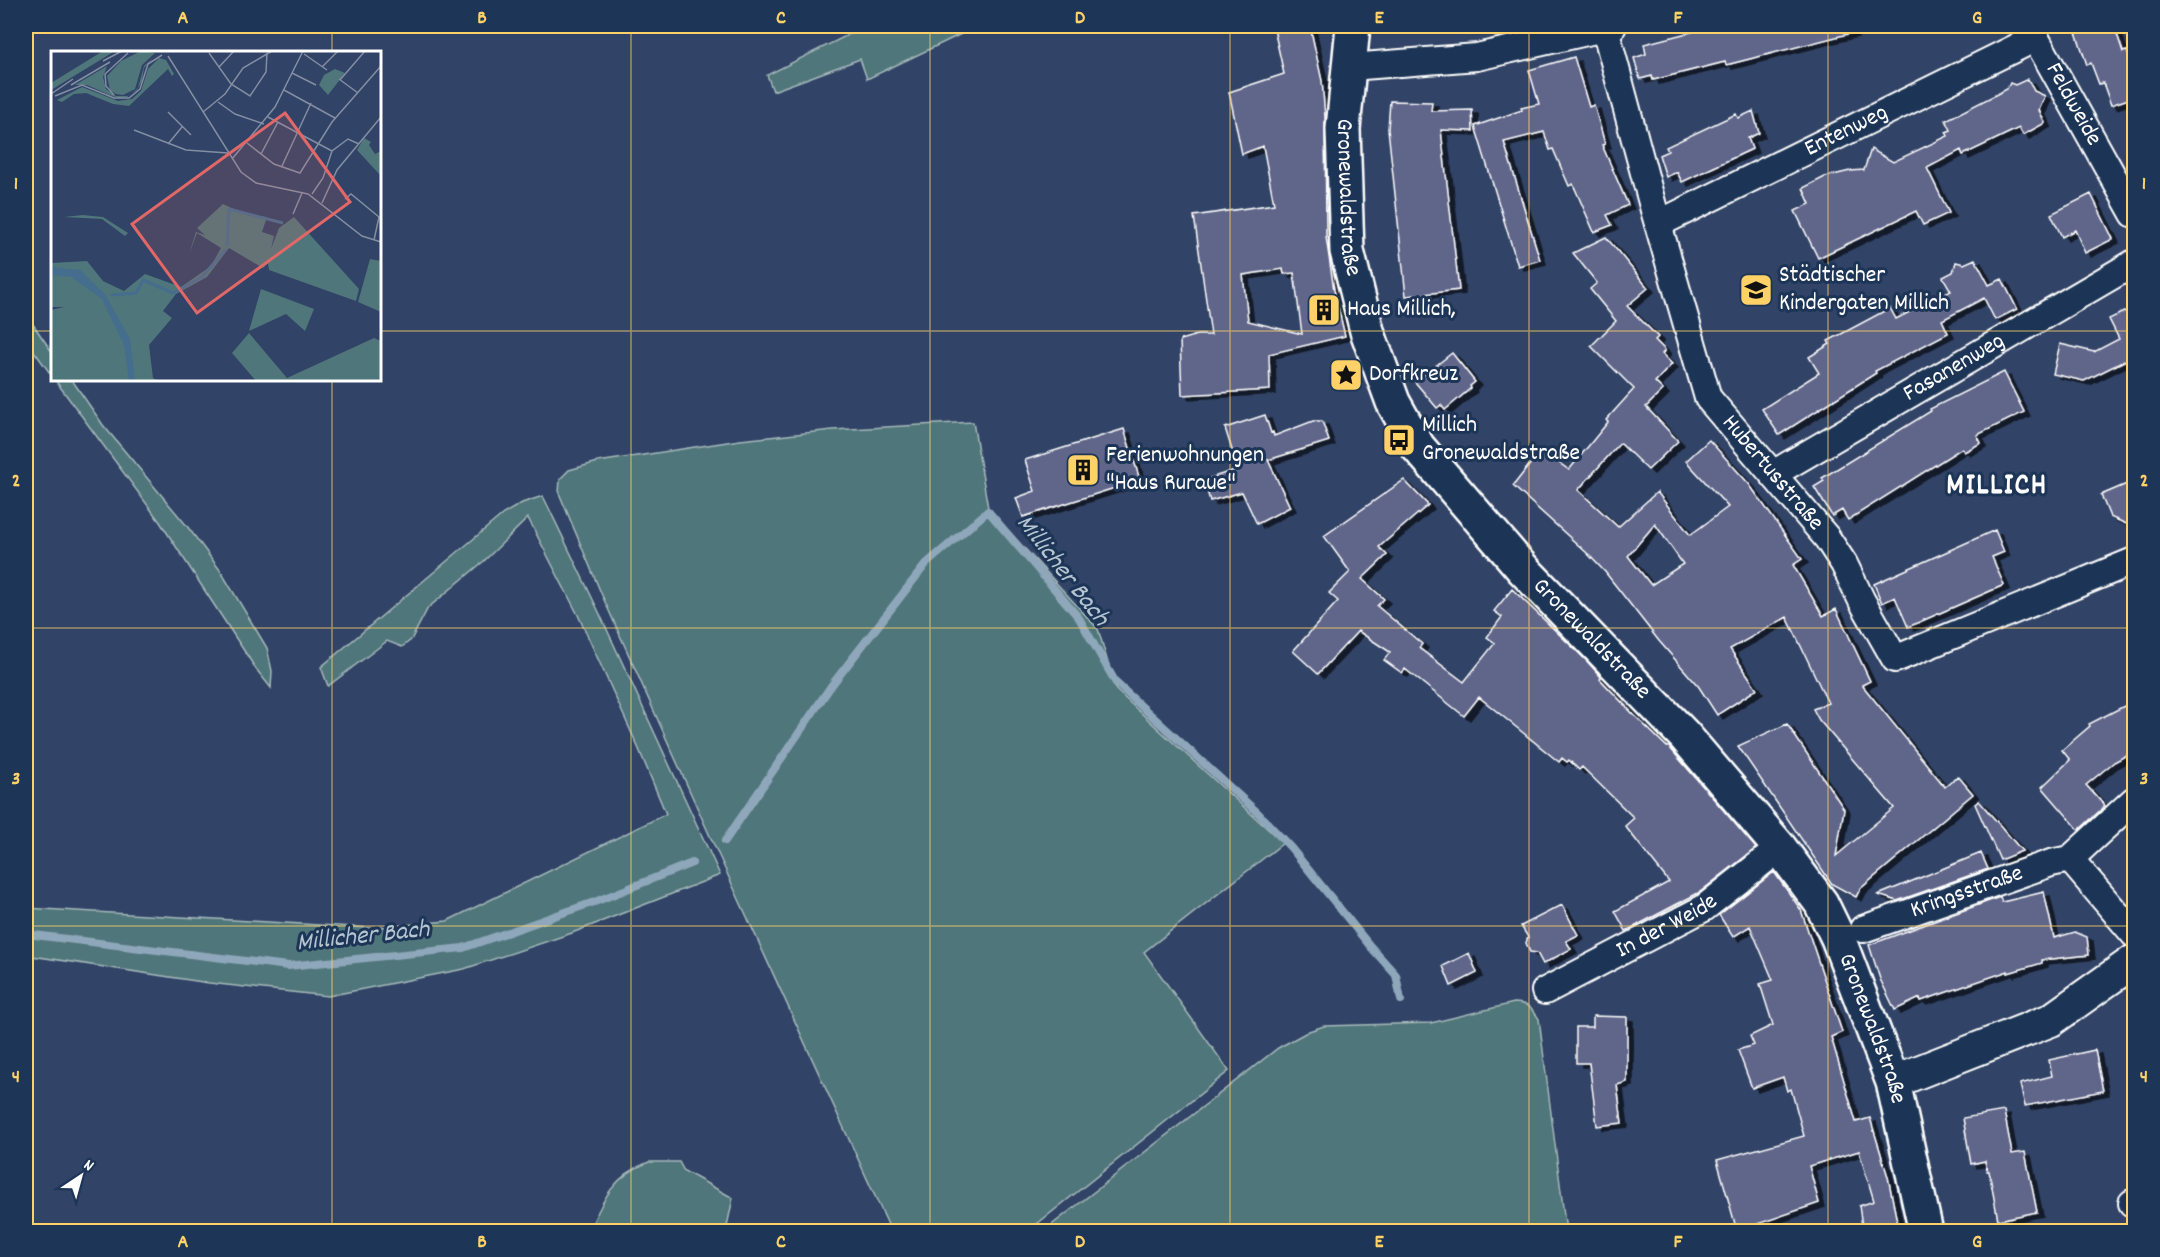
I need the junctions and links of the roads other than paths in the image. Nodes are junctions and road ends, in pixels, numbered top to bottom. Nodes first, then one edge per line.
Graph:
1 (1353, 26) edge
2 (1609, 27) edge
3 (2033, 32) edge
4 (1350, 67) junction
5 (2134, 214) edge
6 (1658, 224) junction
7 (2134, 262) edge
8 (1773, 474) junction
9 (2134, 561) edge
10 (2134, 800) edge
11 (1780, 848) junction
12 (2070, 859) junction
13 (1863, 929) dead end
14 (2134, 934) edge
15 (2134, 962) edge
16 (1545, 991) dead end
17 (1893, 1083) junction
18 (1926, 1232) edge

1 - 4 main road, Gronewaldstraße
2 - 4 street
2 - 6 street, Hubertusstraße
3 - 5 street, Feldweide
3 - 6 street, Entenweg
4 - 11 main road, Gronewaldstraße
6 - 8 street, Hubertusstraße
7 - 8 street, Fasanenweg
8 - 9 street, Hubertusstraße
10 - 12 street, Kringsstraße
11 - 16 street, In der Weide
11 - 17 main road, Gronewaldstraße
12 - 13 street, Kringsstraße
12 - 14 street
15 - 17 street
17 - 18 main road, Gronewaldstraße

